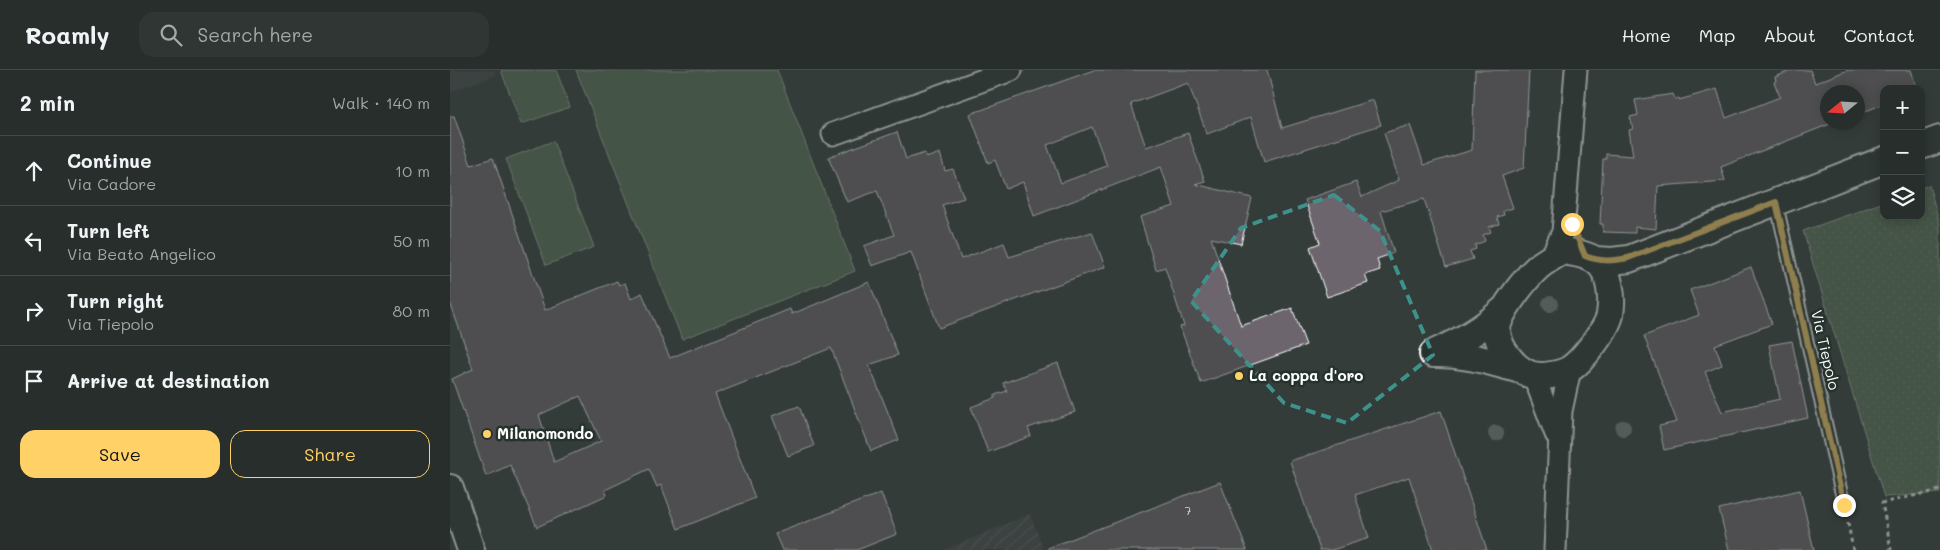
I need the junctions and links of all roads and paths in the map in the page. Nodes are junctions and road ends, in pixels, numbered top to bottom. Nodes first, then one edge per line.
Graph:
1 (1010, 70) edge
2 (1576, 70) edge
3 (833, 134) dead end
4 (1940, 139) edge
5 (1925, 145) edge
6 (1880, 162) edge
7 (1568, 187) junction
8 (1776, 202) junction
9 (1680, 239) junction
10 (1551, 258) junction
11 (1590, 258) junction
12 (1610, 304) junction
13 (1503, 310) junction
14 (1570, 369) junction
15 (1526, 372) junction
16 (1560, 444) junction
17 (450, 488) edge
18 (1940, 490) edge
19 (1844, 505) joint
20 (472, 550) edge
21 (1555, 550) edge
22 (1853, 550) edge
23 (1889, 550) edge

1 - 3 street
2 - 7 street
4 - 5 street
6 - 8 street
7 - 10 street
7 - 11 street
8 - 9 street
8 - 19 lane, Via Tiepolo
9 - 11 street
9 - 12 street
10 - 11 street
10 - 13 street
11 - 12 street
12 - 14 street
13 - 15 street
13 - 15 street
14 - 15 street
14 - 16 street
15 - 16 street
16 - 21 street
17 - 20 street
18 - 23 path
19 - 22 path

